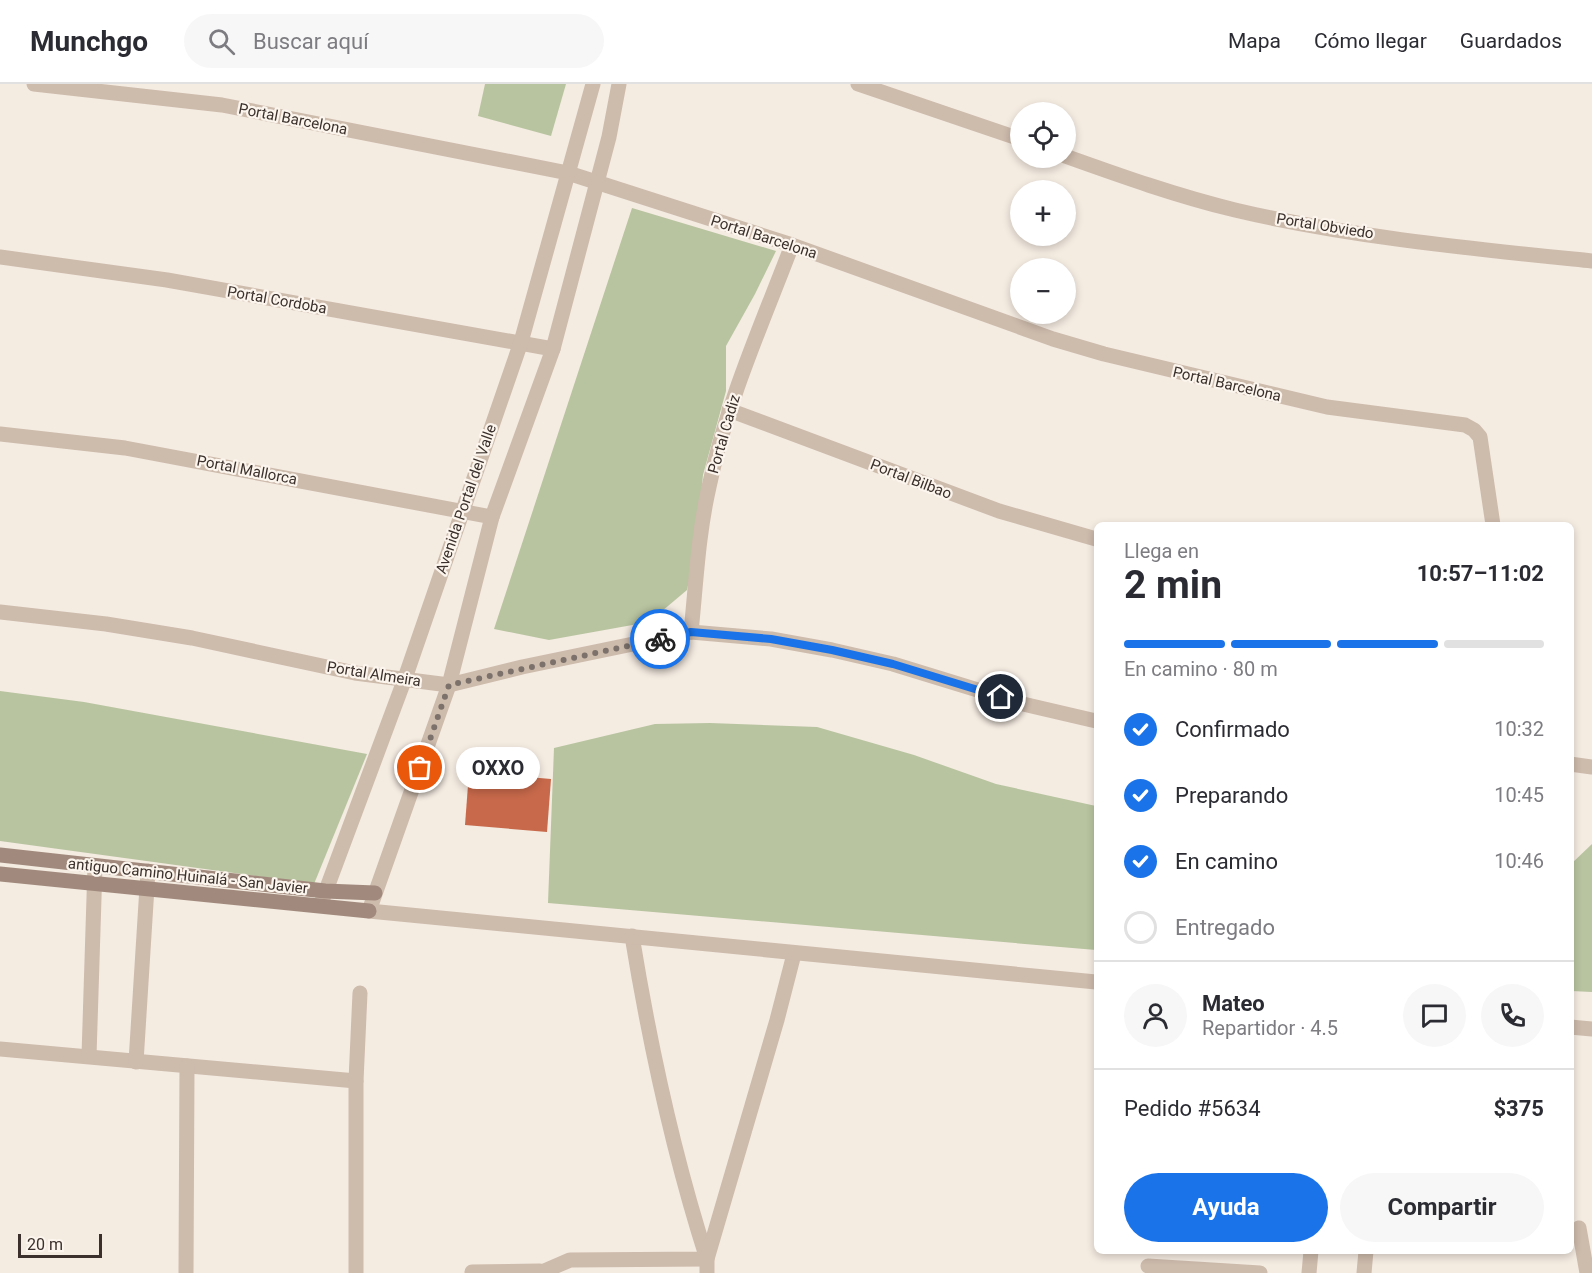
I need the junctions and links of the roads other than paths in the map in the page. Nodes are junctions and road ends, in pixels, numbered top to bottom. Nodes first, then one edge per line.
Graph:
1 (34, 84) edge
2 (593, 84) edge
3 (620, 84) edge
4 (858, 84) edge
5 (1010, 136) edge
6 (1076, 160) edge
7 (568, 173) junction
8 (597, 182) junction
9 (792, 245) junction
10 (0, 257) edge
11 (1592, 261) edge
12 (521, 342) junction
13 (553, 349) junction
14 (729, 410) junction
15 (0, 434) edge
16 (462, 510) junction
17 (492, 517) junction
18 (1493, 522) edge
19 (1094, 538) edge
20 (0, 612) edge
21 (691, 632) junction
22 (404, 681) junction
23 (449, 685) junction
24 (1094, 722) edge
25 (1574, 765) edge
26 (1592, 767) edge
27 (0, 855) edge
28 (95, 866) junction
29 (148, 871) junction
30 (0, 874) edge
31 (94, 884) junction
32 (148, 889) junction
33 (325, 891) junction
34 (375, 893) junction
35 (320, 907) junction
36 (369, 911) junction
37 (632, 936) junction
38 (794, 954) junction
39 (1094, 982) edge
40 (360, 993) dead end
41 (1574, 1027) edge
42 (1592, 1029) edge
43 (0, 1049) edge
44 (89, 1056) junction
45 (136, 1062) junction
46 (187, 1066) junction
47 (356, 1081) junction
48 (1579, 1228) dead end
49 (1311, 1254) edge
50 (1366, 1254) edge
51 (1147, 1263) edge
52 (707, 1266) edge
53 (471, 1272) edge
54 (540, 1272) edge
55 (186, 1273) edge
56 (356, 1273) edge
57 (1260, 1273) edge
58 (1309, 1273) edge
59 (1364, 1273) edge
60 (1587, 1273) edge

1 - 7 street, Portal Barcelona
2 - 7 street, Avenida Portal del Valle
3 - 8 street, Avenida Portal del Valle
4 - 5 street
6 - 11 street, Portal Obviedo
7 - 8 street, Portal Barcelona
7 - 12 street, Avenida Portal del Valle
8 - 9 street, Portal Barcelona
8 - 13 street, Avenida Portal del Valle
9 - 14 street, Portal Cadiz
9 - 18 street, Portal Barcelona
10 - 12 street, Portal Cordoba
12 - 13 street, Portal Cordoba
12 - 16 street, Avenida Portal del Valle
13 - 17 street, Avenida Portal del Valle
14 - 19 street, Portal Bilbao
14 - 21 street, Portal Cadiz
15 - 16 street, Portal Mallorca
16 - 17 street, Portal Mallorca
16 - 22 street, Avenida Portal del Valle
17 - 23 street, Avenida Portal del Valle
20 - 22 street, Portal Almeira
21 - 23 street, Portal Almeira
21 - 24 street, Portal Almeira
22 - 23 street, Portal Almeira
22 - 33 street, Avenida Portal del Valle
23 - 34 street, Avenida Portal del Valle
25 - 26 street
27 - 28 main road, antiguo Camino Huinalá - San Javier
28 - 29 main road, antiguo Camino Huinalá - San Javier
28 - 31 street
29 - 32 street
29 - 33 main road, antiguo Camino Huinalá - San Javier
30 - 31 main road
31 - 32 main road
31 - 44 street
32 - 35 main road
32 - 45 street
33 - 34 main road, antiguo Camino Huinalá - San Javier
33 - 35 street, Avenida Portal del Valle
34 - 36 street, Avenida Portal del Valle
35 - 36 main road
36 - 37 street
37 - 38 street
37 - 52 street
38 - 39 street
38 - 52 street
40 - 47 street
41 - 42 street
43 - 44 street
44 - 45 street
45 - 46 street
46 - 47 street
46 - 55 street
47 - 56 street
48 - 60 street
49 - 58 street
50 - 59 street
51 - 57 street
52 - 54 street
53 - 54 street

